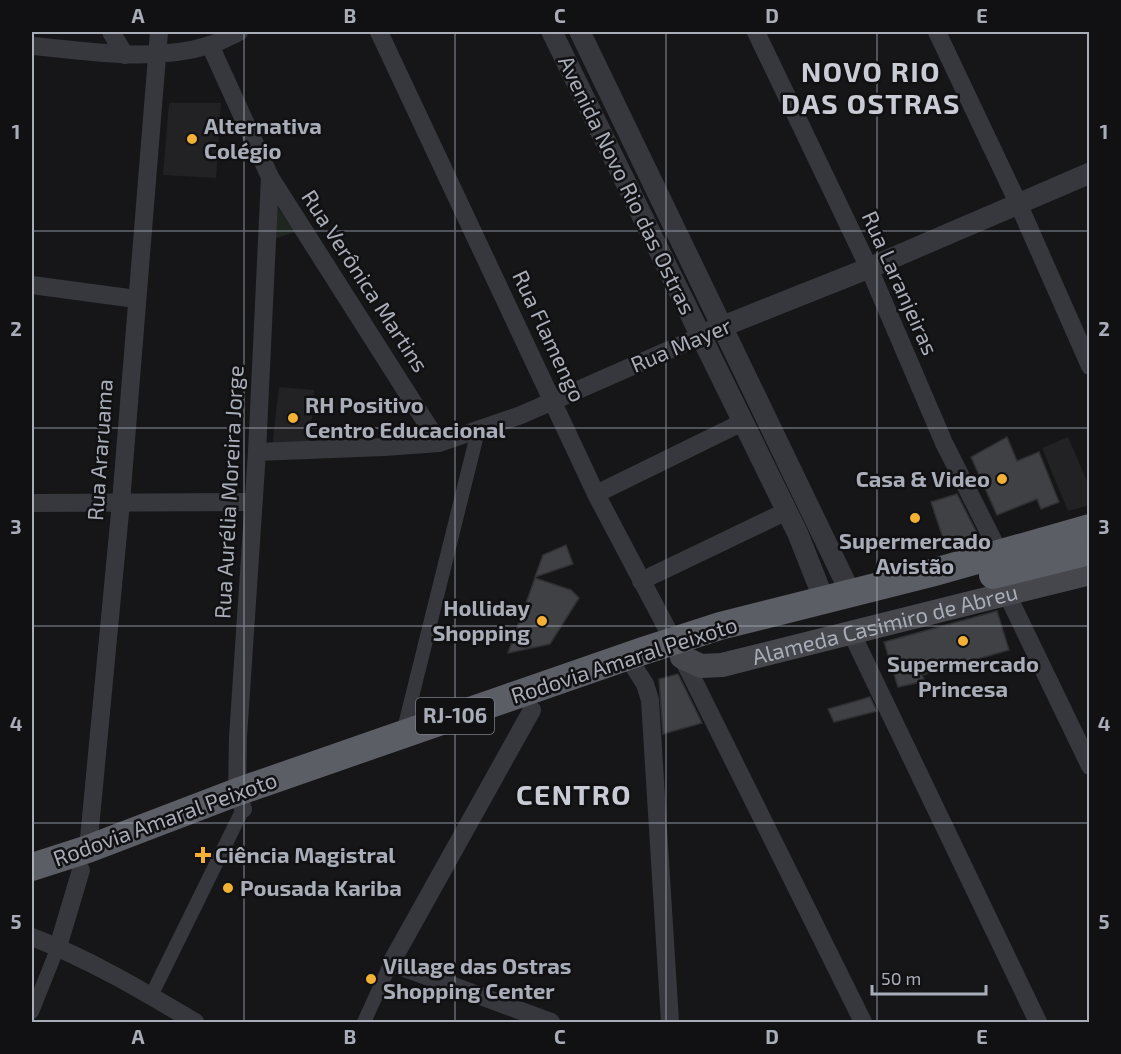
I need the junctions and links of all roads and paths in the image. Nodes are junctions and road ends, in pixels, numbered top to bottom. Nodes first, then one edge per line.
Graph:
1 (111, 32) edge
2 (159, 32) edge
3 (239, 32) edge
4 (379, 32) edge
5 (552, 32) edge
6 (580, 32) edge
7 (756, 32) edge
8 (937, 32) edge
9 (210, 45) junction
10 (32, 46) edge
11 (126, 55) junction
12 (158, 55) junction
13 (1089, 173) edge
14 (270, 177) junction
15 (1018, 203) junction
16 (869, 268) junction
17 (32, 285) edge
18 (136, 299) junction
19 (723, 326) junction
20 (701, 336) junction
21 (1089, 366) edge
22 (552, 400) junction
23 (743, 422) junction
24 (478, 431) junction
25 (439, 443) junction
26 (257, 452) junction
27 (596, 494) junction
28 (32, 502) edge
29 (121, 502) junction
30 (253, 502) junction
31 (787, 511) junction
32 (1089, 528) edge
33 (1089, 551) edge
34 (1000, 554) junction
35 (1089, 573) edge
36 (641, 581) junction
37 (1006, 592) junction
38 (837, 596) junction
39 (851, 632) junction
40 (678, 649) junction
41 (632, 665) junction
42 (532, 710) junction
43 (403, 734) junction
44 (1089, 766) edge
45 (240, 801) junction
46 (85, 860) junction
47 (32, 867) edge
48 (32, 883) edge
49 (32, 937) edge
50 (58, 947) junction
51 (391, 963) junction
52 (151, 996) junction
53 (32, 1012) edge
54 (195, 1023) edge
55 (364, 1023) edge
56 (551, 1023) edge
57 (670, 1023) edge
58 (863, 1023) edge
59 (1038, 1023) edge

1 - 11 street
2 - 12 street, Rua Araruama
3 - 9 street
4 - 22 street, Rua Flamengo
5 - 20 street, Avenida Novo Rio das Ostras
6 - 19 street, Avenida Novo Rio das Ostras
7 - 16 street, Rua Laranjeiras
8 - 15 street
9 - 12 street
9 - 14 street, Rua Verônica Martins
10 - 11 street
11 - 12 street
12 - 18 street, Rua Araruama
13 - 15 street, Rua Mayer
14 - 25 street, Rua Verônica Martins
14 - 26 street, Rua Aurélia Moreira Jorge
15 - 16 street, Rua Mayer
15 - 21 street
16 - 19 street, Rua Mayer
16 - 34 street, Rua Laranjeiras
17 - 18 street
18 - 29 street, Rua Araruama
19 - 20 street, Rua Mayer
19 - 38 street, Avenida Novo Rio das Ostras
20 - 22 street, Rua Mayer
20 - 23 street, Avenida Novo Rio das Ostras
22 - 24 street, Rua Mayer
22 - 27 street, Rua Flamengo
23 - 27 street
23 - 31 street, Avenida Novo Rio das Ostras
24 - 25 street, Rua Mayer
24 - 43 street
25 - 26 street, Rua Mayer
26 - 30 street, Rua Aurélia Moreira Jorge
27 - 36 street, Rua Flamengo
28 - 29 street
29 - 30 street
29 - 46 street, Rua Araruama
30 - 45 street, Rua Aurélia Moreira Jorge
31 - 36 street
31 - 38 street, Avenida Novo Rio das Ostras
32 - 34 highway, Rodovia Amaral Peixoto / RJ-106
33 - 40 highway, Rodovia Amaral Peixoto / RJ-106
34 - 38 highway, Rodovia Amaral Peixoto / RJ-106
35 - 37 main road, Alameda Casimiro de Abreu
36 - 40 street, Rua Flamengo
37 - 39 main road, Alameda Casimiro de Abreu
37 - 44 street
38 - 40 highway, Rodovia Amaral Peixoto / RJ-106
39 - 40 main road, Alameda Casimiro de Abreu
39 - 59 street
40 - 41 highway, Rodovia Amaral Peixoto / RJ-106
40 - 58 street, Rua Flamengo
41 - 42 highway, Rodovia Amaral Peixoto / RJ-106
41 - 43 highway, Rodovia Amaral Peixoto / RJ-106
41 - 57 street
42 - 45 highway, Rodovia Amaral Peixoto / RJ-106
42 - 51 street
43 - 45 highway, Rodovia Amaral Peixoto / RJ-106
45 - 46 highway, Rodovia Amaral Peixoto / RJ-106
45 - 52 street
46 - 47 highway, Rodovia Amaral Peixoto / RJ-106
46 - 48 highway, Rodovia Amaral Peixoto / RJ-106
46 - 50 street, Rua Araruama
49 - 50 street
50 - 52 street
50 - 53 street
51 - 55 street
51 - 56 street
52 - 54 street

